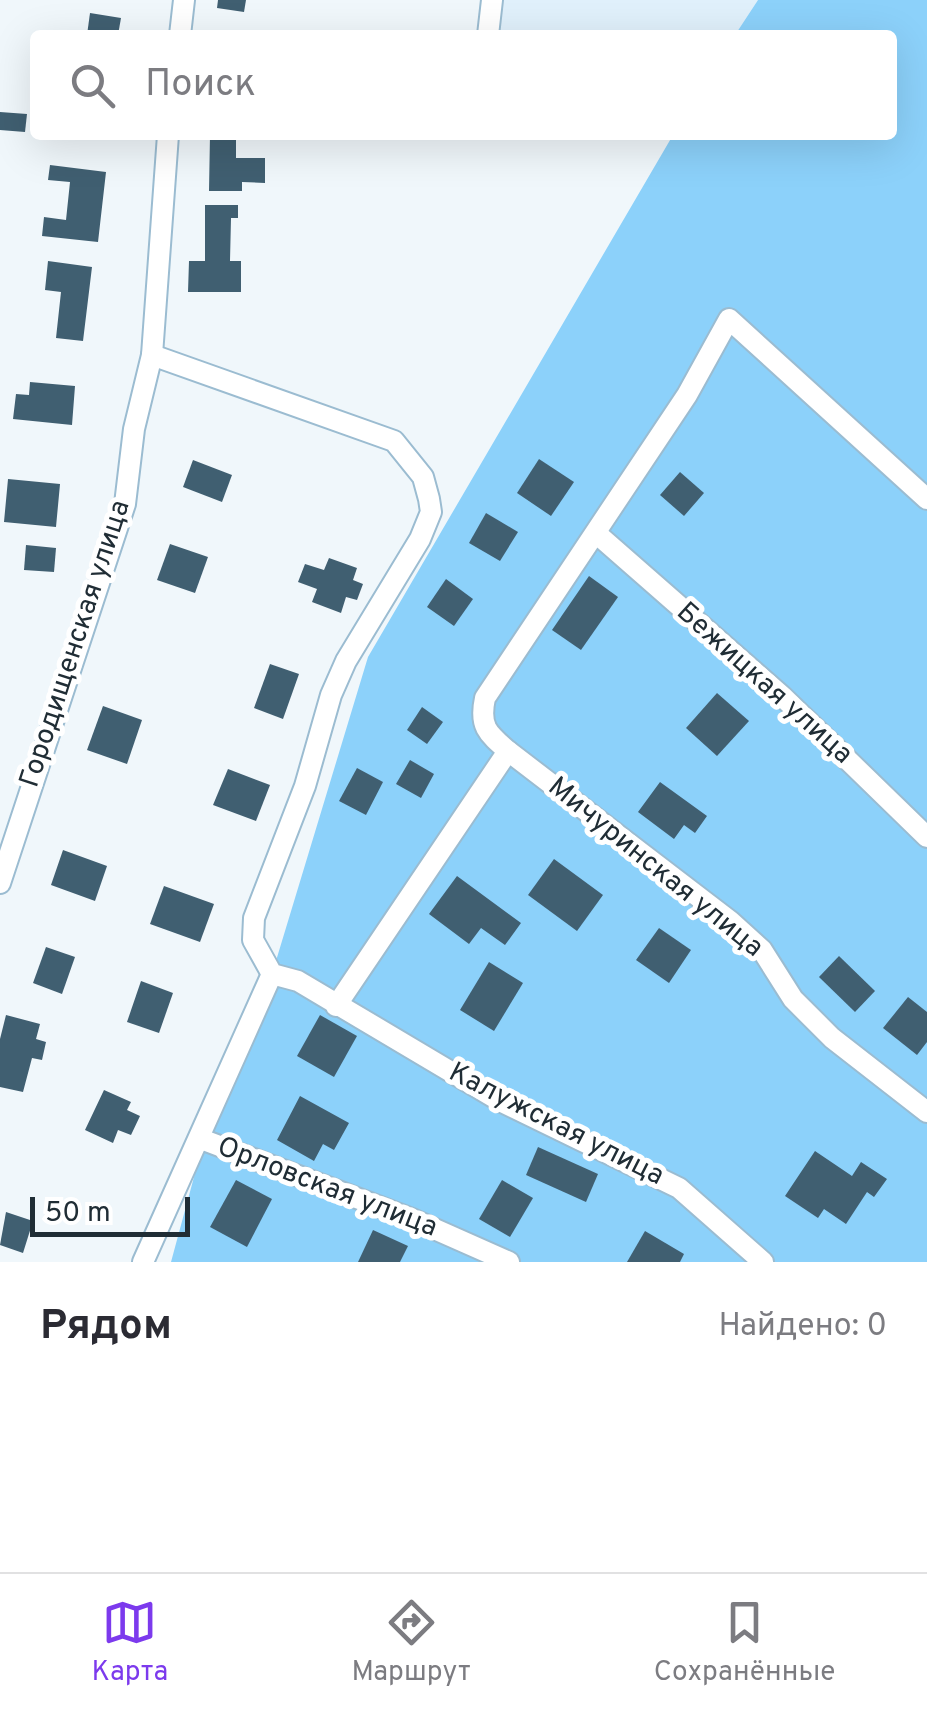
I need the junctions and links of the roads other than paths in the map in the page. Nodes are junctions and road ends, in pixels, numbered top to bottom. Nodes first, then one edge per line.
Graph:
1 (184, 0) edge
2 (492, 0) edge
3 (181, 30) edge
4 (489, 30) edge
5 (168, 140) edge
6 (152, 356) junction
7 (927, 499) edge
8 (597, 534) junction
9 (508, 751) junction
10 (927, 838) edge
11 (3, 855) edge
12 (0, 883) edge
13 (272, 974) junction
14 (336, 1006) junction
15 (927, 1112) edge
16 (200, 1139) junction
17 (143, 1262) edge
18 (508, 1262) edge
19 (763, 1262) edge

1 - 3 street
2 - 4 street
5 - 6 street, Городищенская улица
6 - 11 street, Городищенская улица
6 - 13 street
7 - 8 street
8 - 9 street, Мичуринская улица
8 - 10 street, Бежицкая улица
9 - 14 street
9 - 15 street, Мичуринская улица
11 - 12 street, Городищенская улица
13 - 14 street, Калужская улица
13 - 16 street
14 - 19 street, Калужская улица
16 - 17 street
16 - 18 street, Орловская улица

